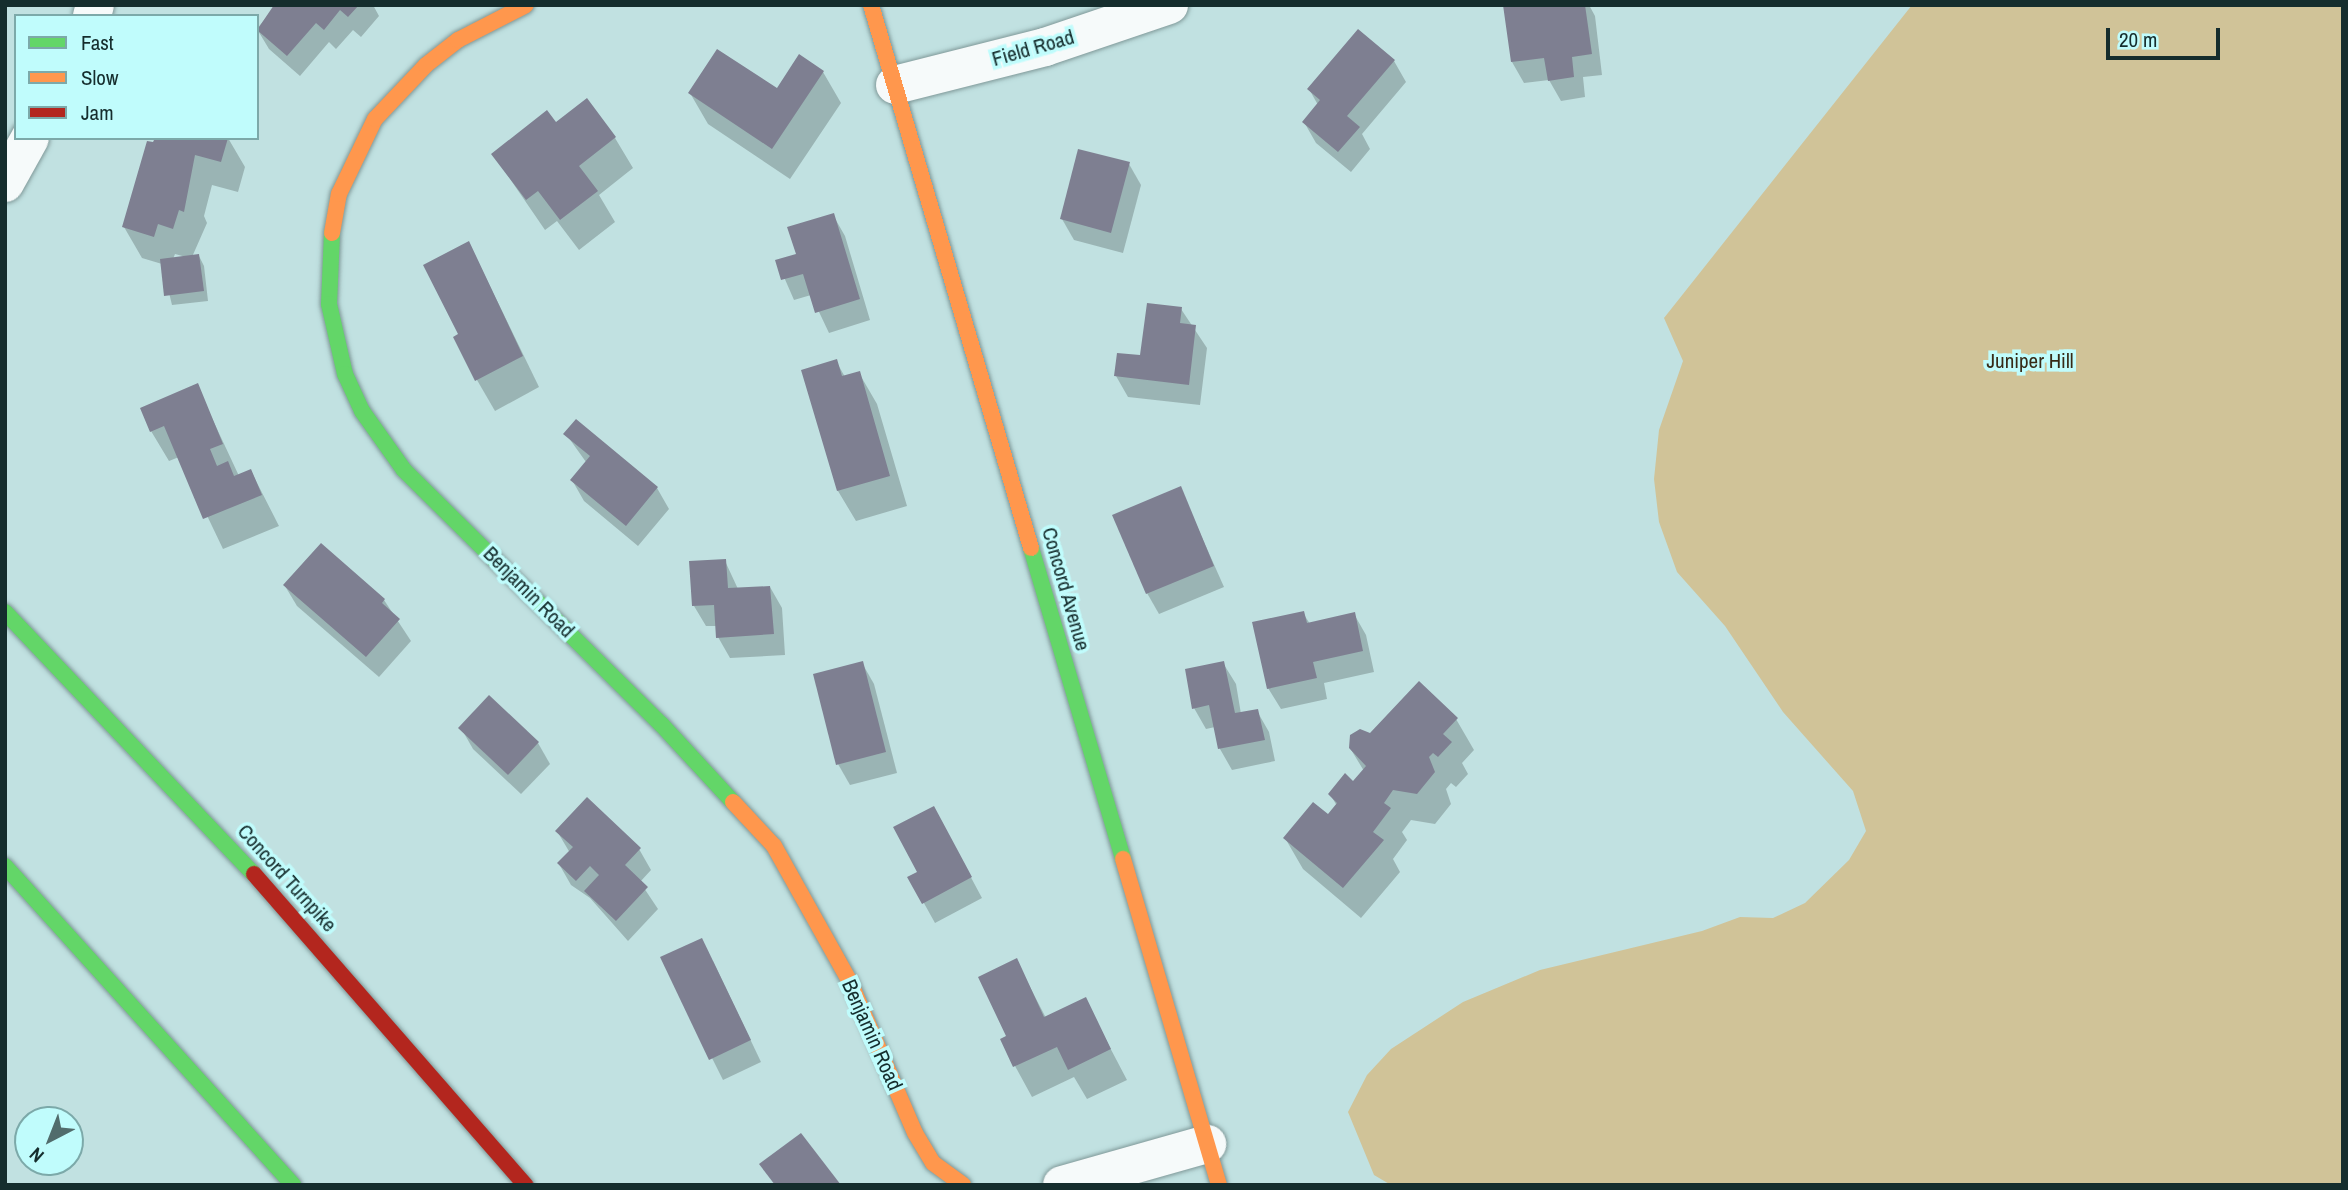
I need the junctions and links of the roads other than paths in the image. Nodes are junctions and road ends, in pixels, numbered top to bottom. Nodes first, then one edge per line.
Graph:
1 (526, 5) edge
2 (871, 5) edge
3 (1169, 5) edge
4 (895, 85) junction
5 (29, 140) edge
6 (5, 183) edge
7 (5, 612) edge
8 (5, 866) edge
9 (1207, 1144) junction
10 (293, 1185) edge
11 (526, 1185) edge
12 (963, 1185) edge
13 (1062, 1185) edge
14 (1219, 1185) edge

1 - 12 main road, Benjamin Road
2 - 4 main road, Concord Avenue
3 - 4 street, Field Road
4 - 9 main road, Concord Avenue
5 - 6 street
7 - 11 main road, Concord Turnpike
8 - 10 main road
9 - 13 street
9 - 14 main road, Concord Avenue

